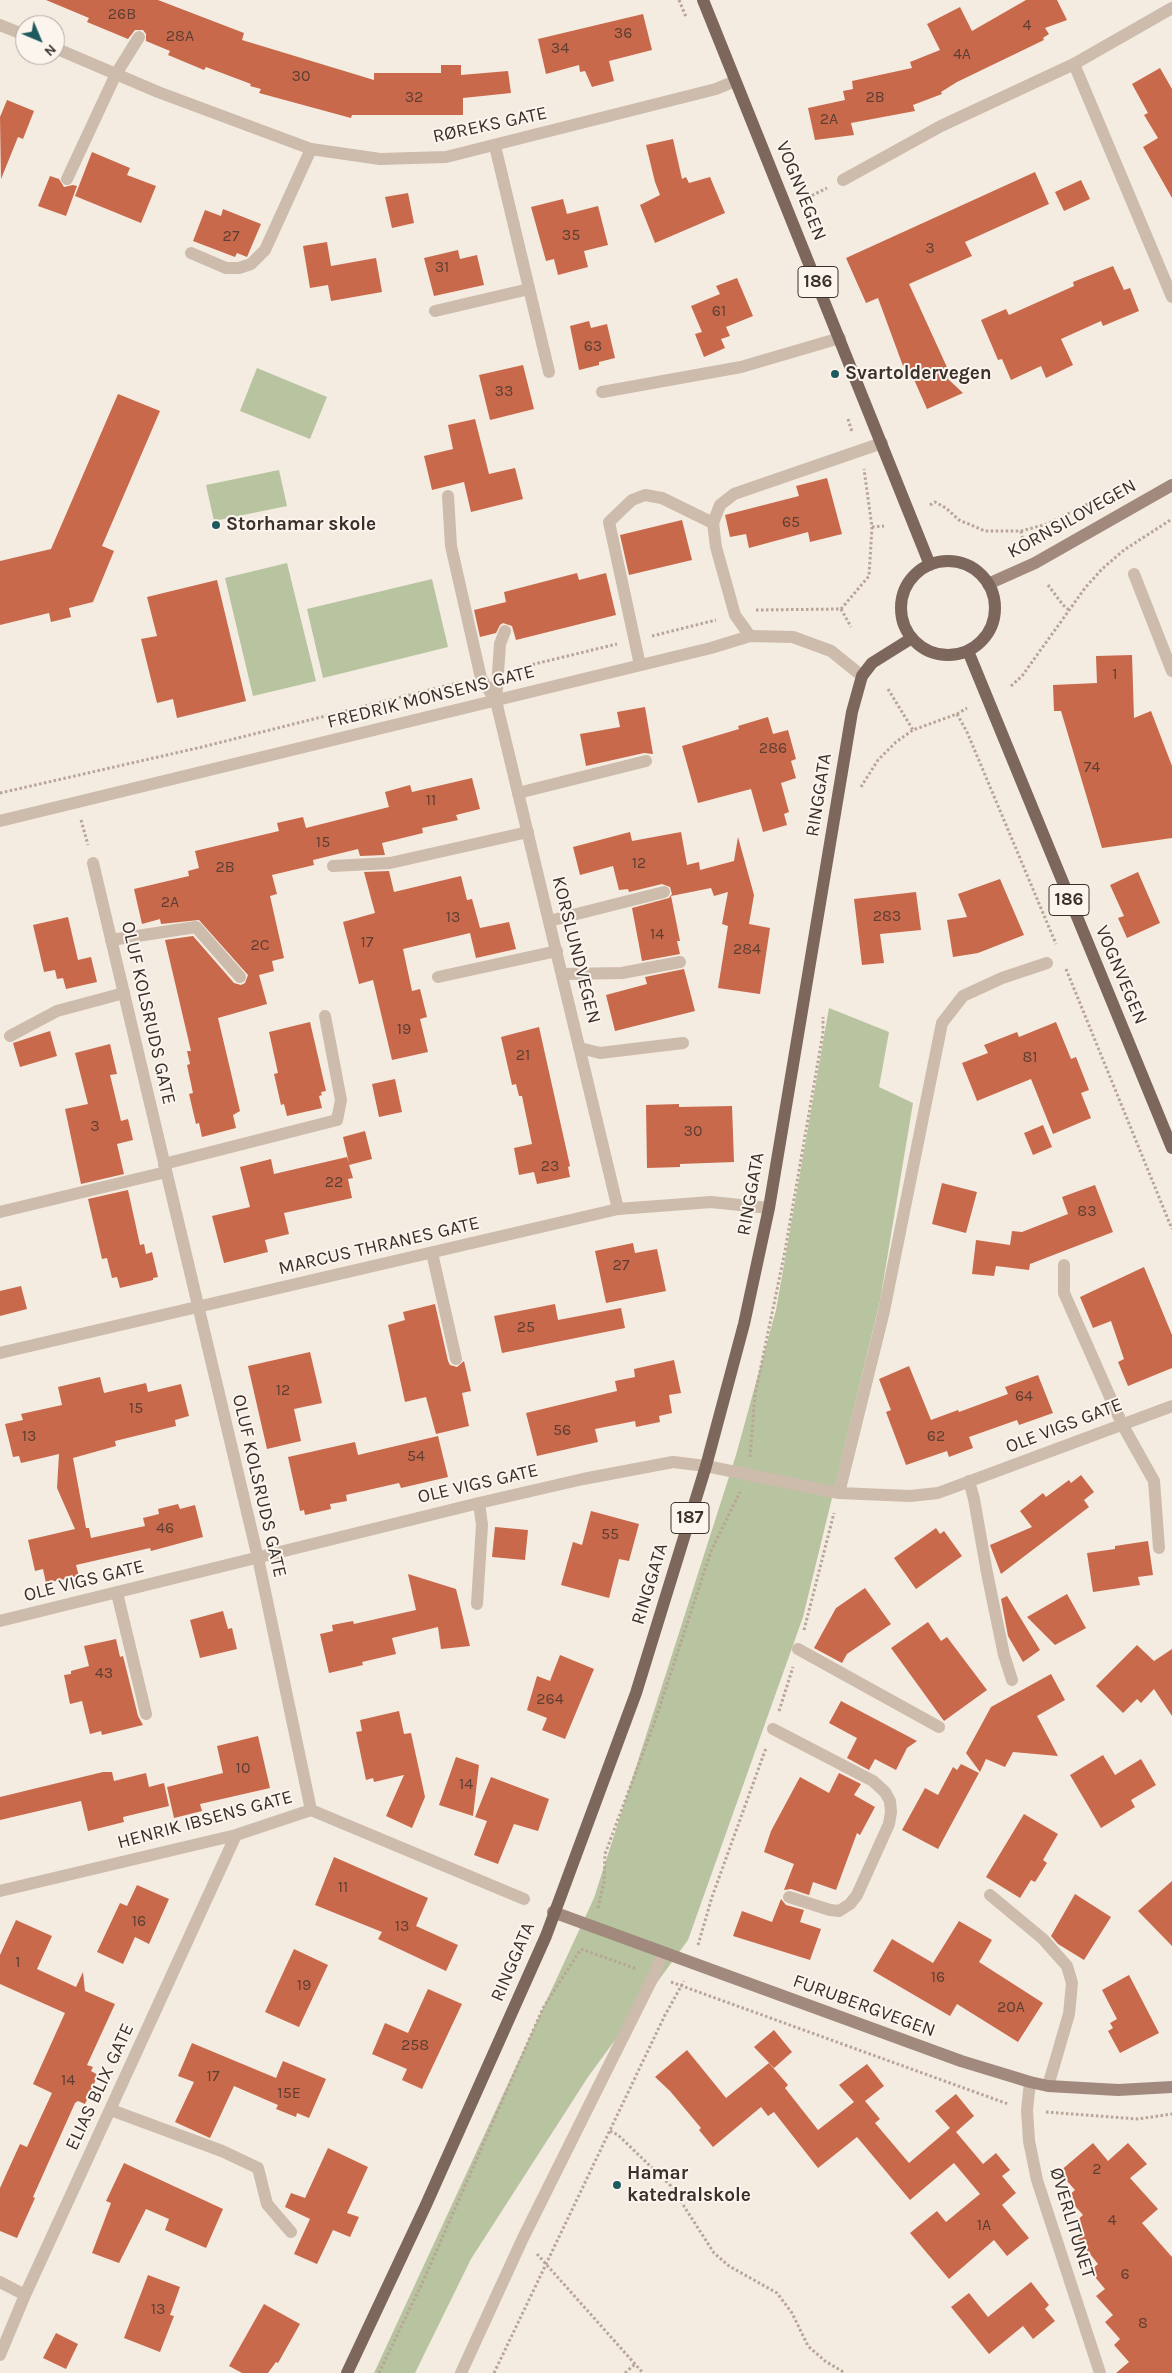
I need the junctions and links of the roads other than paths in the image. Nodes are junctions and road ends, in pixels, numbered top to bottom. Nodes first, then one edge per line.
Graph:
1 (704, 0) edge
2 (1172, 8) edge
3 (0, 25) edge
4 (15, 32) edge
5 (139, 38) dead end
6 (65, 52) edge
7 (1074, 64) junction
8 (116, 74) junction
9 (735, 81) junction
10 (495, 146) junction
11 (311, 150) junction
12 (66, 179) dead end
13 (843, 180) road end
14 (191, 253) dead end
15 (529, 290) junction
16 (1172, 297) edge
17 (435, 311) dead end
18 (840, 338) junction
19 (549, 372) dead end
20 (602, 392) dead end
21 (882, 443) junction
22 (1172, 485) edge
23 (448, 496) dead end
24 (713, 523) junction
25 (930, 564) junction
26 (1134, 574) dead end
27 (988, 584) junction
28 (505, 631) dead end
29 (750, 636) junction
30 (912, 638) junction
31 (968, 650) junction
32 (640, 665) junction
33 (1172, 671) edge
34 (862, 676) junction
35 (496, 701) junction
36 (646, 761) dead end
37 (518, 793) junction
38 (0, 821) edge
39 (528, 832) junction
40 (93, 862) road end
41 (333, 866) dead end
42 (664, 892) dead end
43 (549, 921) junction
44 (111, 940) junction
45 (557, 951) junction
46 (680, 962) dead end
47 (1047, 963) dead end
48 (562, 974) junction
49 (240, 977) dead end
50 (438, 977) dead end
51 (124, 993) junction
52 (325, 1016) dead end
53 (10, 1036) dead end
54 (683, 1043) dead end
55 (580, 1048) junction
56 (1172, 1148) edge
57 (165, 1168) junction
58 (769, 1208) junction
59 (618, 1209) junction
60 (0, 1212) edge
61 (432, 1253) junction
62 (1064, 1265) dead end
63 (197, 1308) junction
64 (0, 1353) edge
65 (456, 1359) dead end
66 (1172, 1406) edge
67 (1122, 1424) junction
68 (706, 1466) junction
69 (969, 1481) junction
70 (839, 1492) junction
71 (479, 1503) junction
72 (1158, 1548) dead end
73 (258, 1558) junction
74 (117, 1593) junction
75 (476, 1604) dead end
76 (0, 1621) edge
77 (798, 1649) dead end
78 (1012, 1680) dead end
79 (146, 1714) dead end
80 (939, 1727) dead end
81 (774, 1729) dead end
82 (311, 1810) junction
83 (236, 1835) junction
84 (0, 1891) edge
85 (990, 1895) dead end
86 (788, 1897) dead end
87 (524, 1900) dead end
88 (554, 1912) junction
89 (663, 1953) junction
90 (1030, 2082) junction
91 (1048, 2086) junction
92 (1172, 2087) edge
93 (111, 2110) junction
94 (291, 2232) dead end
95 (0, 2282) edge
96 (25, 2295) junction
97 (0, 2355) edge
98 (347, 2373) edge
99 (461, 2373) edge
100 (1100, 2373) edge

1 - 9 main road, VOGNVEGEN / 186
2 - 7 street
3 - 4 street
5 - 8 street
6 - 8 street, RØREKS GATE
7 - 13 street
7 - 16 street
8 - 11 street, RØREKS GATE
8 - 12 street
9 - 10 street, RØREKS GATE
9 - 18 main road, VOGNVEGEN / 186
10 - 11 street, RØREKS GATE
10 - 15 street
11 - 14 street
15 - 17 street
15 - 19 street
18 - 20 street
18 - 21 main road, VOGNVEGEN / 186
21 - 24 street
21 - 25 main road, VOGNVEGEN / 186
22 - 27 main road, KORNSILOVEGEN
23 - 35 street
24 - 29 street
24 - 32 street
25 - 27 main road
25 - 30 main road
26 - 33 street
27 - 31 main road
28 - 35 street
29 - 32 street, FREDRIK MONSENS GATE
29 - 34 street, FREDRIK MONSENS GATE
30 - 31 main road
30 - 34 main road, RINGGATA / 187
31 - 56 main road, VOGNVEGEN / 186
32 - 35 street, FREDRIK MONSENS GATE
34 - 58 main road, RINGGATA / 187
35 - 37 street, KORSLUNDVEGEN
35 - 38 street, FREDRIK MONSENS GATE
36 - 37 street
37 - 39 street, KORSLUNDVEGEN
39 - 41 street
39 - 43 street, KORSLUNDVEGEN
40 - 44 street, OLUF KOLSRUDS GATE
42 - 43 street
43 - 45 street, KORSLUNDVEGEN
44 - 49 street
44 - 51 street, OLUF KOLSRUDS GATE
45 - 48 street, KORSLUNDVEGEN
45 - 50 street
46 - 48 street
47 - 70 street
48 - 55 street, KORSLUNDVEGEN
51 - 53 street
51 - 57 street, OLUF KOLSRUDS GATE
52 - 57 street
54 - 55 street
55 - 59 street, KORSLUNDVEGEN
57 - 60 street
57 - 63 street, OLUF KOLSRUDS GATE
58 - 59 street, MARCUS THRANES GATE
58 - 68 main road, RINGGATA / 187
59 - 61 street, MARCUS THRANES GATE
61 - 63 street, MARCUS THRANES GATE
61 - 65 street
62 - 67 street
63 - 64 street, MARCUS THRANES GATE
63 - 73 street, OLUF KOLSRUDS GATE
66 - 67 street, OLE VIGS GATE
67 - 69 street, OLE VIGS GATE
67 - 72 street
68 - 70 street, OLE VIGS GATE
68 - 71 street, OLE VIGS GATE
68 - 88 main road, RINGGATA / 187
69 - 70 street, OLE VIGS GATE
69 - 78 street
71 - 73 street, OLE VIGS GATE
71 - 75 street
73 - 74 street, OLE VIGS GATE
73 - 82 street, OLUF KOLSRUDS GATE
74 - 76 street, OLE VIGS GATE
74 - 79 street
77 - 80 street
81 - 86 street
82 - 83 street, HENRIK IBSENS GATE
82 - 87 street, HENRIK IBSENS GATE
83 - 84 street, HENRIK IBSENS GATE
83 - 93 street, ELIAS BLIX GATE
85 - 91 street
88 - 89 main road, FURUBERGVEGEN
88 - 98 main road, RINGGATA / 187
89 - 90 main road, FURUBERGVEGEN
89 - 99 street
90 - 91 main road, FURUBERGVEGEN
90 - 100 street, ØVERLITUNET
91 - 92 main road, FURUBERGVEGEN
93 - 94 street
93 - 96 street, ELIAS BLIX GATE
95 - 96 street
96 - 97 street, ELIAS BLIX GATE

